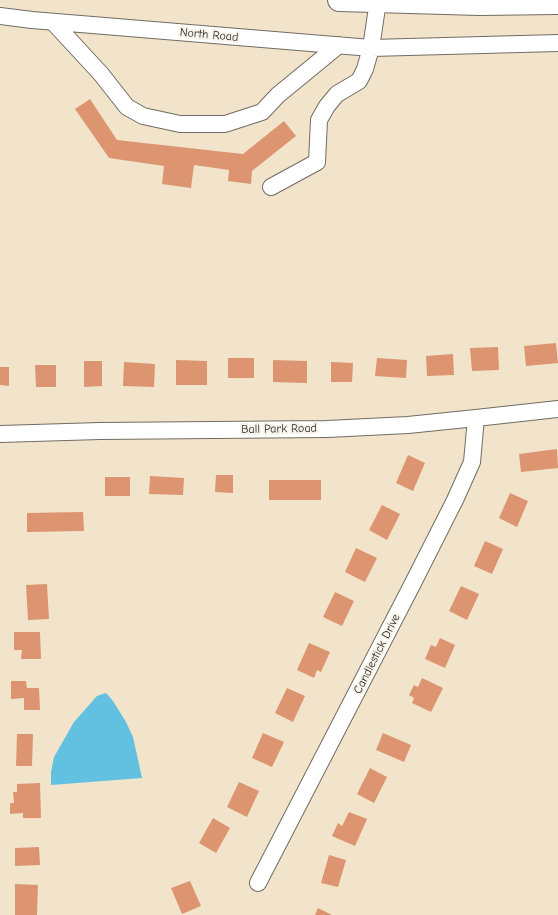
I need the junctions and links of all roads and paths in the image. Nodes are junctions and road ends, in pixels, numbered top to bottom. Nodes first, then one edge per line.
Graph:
1 (339, 0) edge
2 (378, 1) junction
3 (558, 3) edge
4 (0, 16) edge
5 (52, 22) junction
6 (558, 43) edge
7 (339, 45) junction
8 (371, 48) junction
9 (271, 187) dead end
10 (558, 408) edge
11 (476, 418) junction
12 (0, 434) edge
13 (258, 883) dead end

1 - 2 highway
2 - 3 highway
2 - 8 street
4 - 5 street, North Road
5 - 7 street, North Road
5 - 7 street
6 - 8 street, North Road
7 - 8 street, North Road
8 - 9 street
10 - 11 street, Ball Park Road
11 - 12 street, Ball Park Road
11 - 13 street, Candlestick Drive

